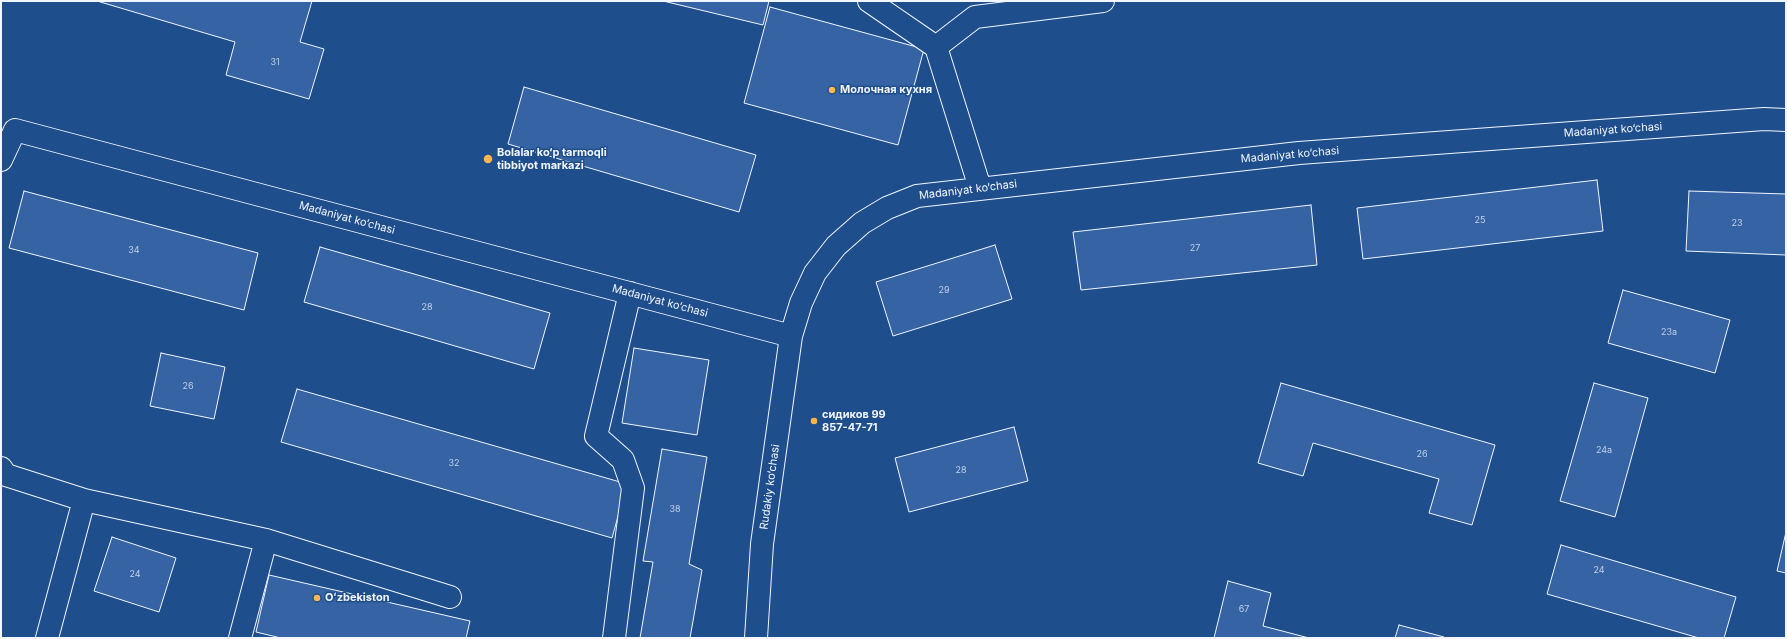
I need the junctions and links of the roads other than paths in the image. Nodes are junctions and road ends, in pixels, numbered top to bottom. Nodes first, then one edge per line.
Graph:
1 (869, 1) edge
2 (1103, 1) edge
3 (936, 47) junction
4 (1786, 120) edge
5 (1, 160) edge
6 (980, 188) junction
7 (630, 293) junction
8 (791, 336) junction
9 (1, 468) edge
10 (84, 500) junction
11 (266, 540) junction
12 (450, 597) dead end
13 (46, 638) edge
14 (240, 638) edge
15 (614, 638) edge
16 (756, 638) edge

1 - 3 street
2 - 3 street
3 - 6 street
4 - 6 street, Madaniyat ko‘chasi
5 - 7 street, Madaniyat ko‘chasi
6 - 8 street, Madaniyat ko‘chasi
7 - 8 street, Madaniyat ko‘chasi
7 - 15 street
8 - 16 street, Rudakiy ko‘chasi
9 - 10 street
10 - 11 street
10 - 13 street
11 - 12 street
11 - 14 street

